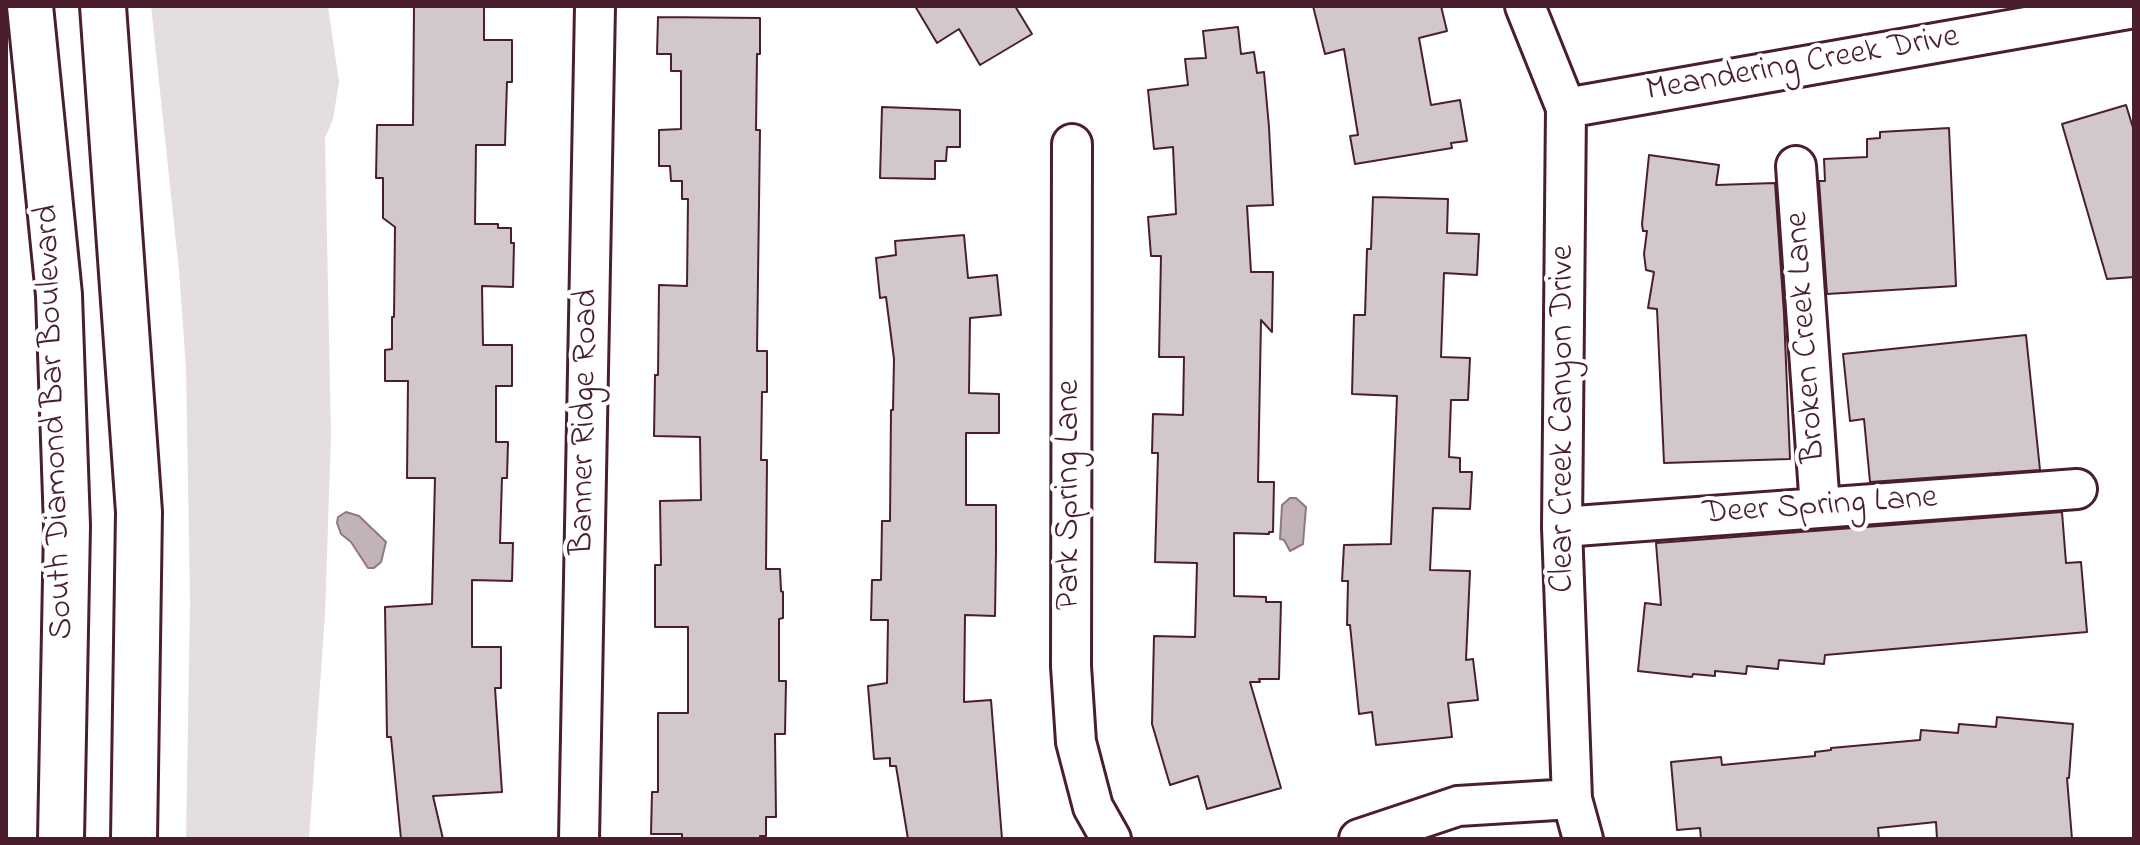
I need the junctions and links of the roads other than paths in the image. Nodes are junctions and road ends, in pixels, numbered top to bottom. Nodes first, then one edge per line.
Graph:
1 (30, 6) edge
2 (103, 6) edge
3 (595, 6) edge
4 (1525, 6) edge
5 (2134, 8) edge
6 (1980, 20) edge
7 (1566, 108) junction
8 (1072, 144) dead end
9 (1796, 166) dead end
10 (2077, 489) dead end
11 (1820, 508) junction
12 (1562, 527) junction
13 (1572, 799) junction
14 (61, 839) edge
15 (134, 839) edge
16 (579, 839) edge
17 (1111, 839) edge
18 (1359, 839) edge
19 (1583, 839) edge

1 - 14 main road, South Diamond Bar Boulevard
2 - 15 main road, South Diamond Bar Boulevard
3 - 16 street, Banner Ridge Road
4 - 7 street, Clear Creek Canyon Drive
5 - 6 street, Meandering Creek Drive
6 - 7 street, Meandering Creek Drive
7 - 12 street, Clear Creek Canyon Drive
8 - 17 street, Park Spring Lane
9 - 11 street, Broken Creek Lane
10 - 11 street, Deer Spring Lane
11 - 12 street, Deer Spring Lane
12 - 13 street, Clear Creek Canyon Drive
13 - 18 street
13 - 19 street, Clear Creek Canyon Drive

